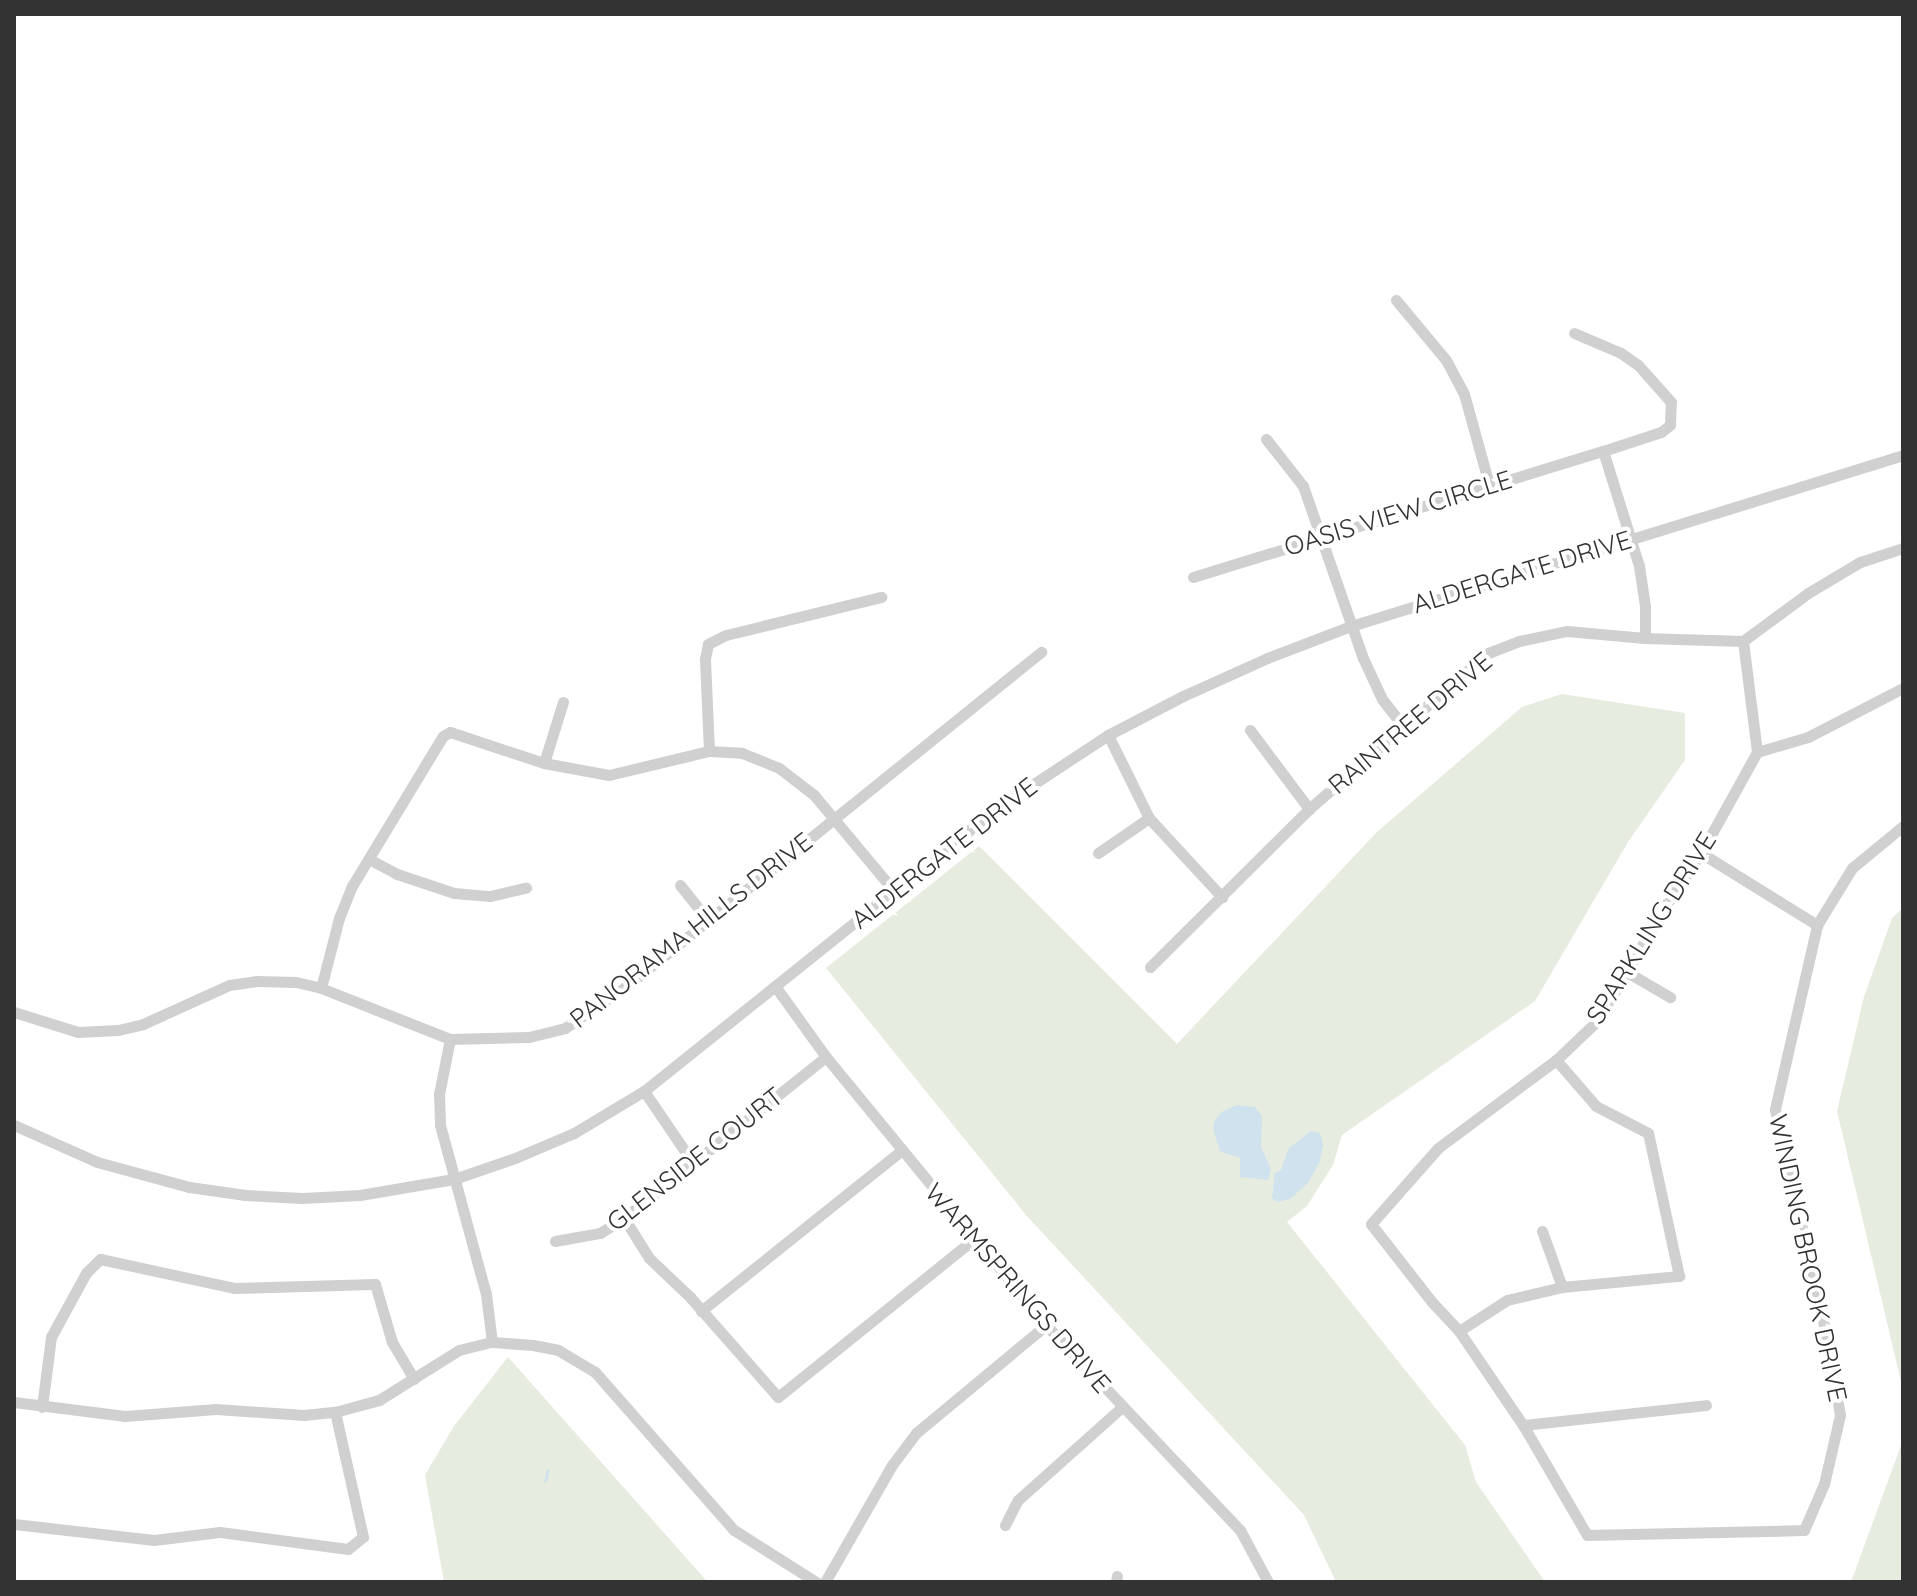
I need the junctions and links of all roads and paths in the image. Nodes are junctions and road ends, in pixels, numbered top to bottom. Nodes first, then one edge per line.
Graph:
1 (1396, 300) dead end
2 (1574, 333) dead end
3 (1266, 439) dead end
4 (1603, 451) junction
5 (1903, 455) edge
6 (1489, 484) junction
7 (1321, 536) junction
8 (1629, 538) junction
9 (1903, 548) edge
10 (1193, 577) dead end
11 (881, 597) dead end
12 (1351, 626) junction
13 (1645, 638) junction
14 (1743, 641) junction
15 (1041, 652) dead end
16 (1903, 688) edge
17 (563, 702) dead end
18 (1402, 725) junction
19 (1250, 730) dead end
20 (1108, 735) junction
21 (709, 751) junction
22 (1757, 752) junction
23 (544, 763) junction
24 (1309, 809) junction
25 (835, 818) junction
26 (1149, 818) junction
27 (1903, 826) edge
28 (1098, 853) dead end
29 (1701, 853) junction
30 (369, 859) junction
31 (680, 885) dead end
32 (526, 888) dead end
33 (894, 891) junction
34 (1222, 897) junction
35 (707, 919) junction
36 (1817, 925) junction
37 (1150, 967) dead end
38 (1627, 972) junction
39 (775, 986) junction
40 (321, 988) junction
41 (1670, 997) dead end
42 (14, 1012) edge
43 (450, 1039) junction
44 (826, 1057) junction
45 (1556, 1060) junction
46 (644, 1091) junction
47 (14, 1125) edge
48 (901, 1151) junction
49 (693, 1163) junction
50 (454, 1179) junction
51 (624, 1218) junction
52 (1542, 1231) dead end
53 (974, 1239) junction
54 (555, 1241) dead end
55 (1562, 1287) junction
56 (701, 1311) junction
57 (1046, 1325) junction
58 (1459, 1331) junction
59 (492, 1342) junction
60 (414, 1379) junction
61 (14, 1402) edge
62 (1706, 1405) dead end
63 (42, 1407) junction
64 (1121, 1408) junction
65 (335, 1412) junction
66 (1523, 1425) junction
67 (14, 1524) edge
68 (1005, 1525) dead end
69 (816, 1582) edge
70 (825, 1582) edge
71 (1268, 1582) edge

1 - 6 street
2 - 4 street, OASIS VIEW CIRCLE
3 - 7 street
4 - 6 street, OASIS VIEW CIRCLE
4 - 8 street
5 - 8 street, ALDERGATE DRIVE
6 - 7 street, OASIS VIEW CIRCLE
7 - 10 street, OASIS VIEW CIRCLE
7 - 12 street
8 - 12 street, ALDERGATE DRIVE
8 - 13 street
9 - 14 street
11 - 21 street
12 - 18 street
12 - 20 street, ALDERGATE DRIVE
13 - 14 street, RAINTREE DRIVE
13 - 18 street, RAINTREE DRIVE
14 - 22 street
15 - 25 street, PANORAMA HILLS DRIVE
16 - 22 street
17 - 23 street
18 - 24 street, RAINTREE DRIVE
19 - 24 street
20 - 26 street
20 - 33 street, ALDERGATE DRIVE
21 - 23 street
21 - 25 street
22 - 29 street, SPARKLING DRIVE
23 - 30 street
24 - 34 street, RAINTREE DRIVE
25 - 33 street
25 - 35 street, PANORAMA HILLS DRIVE
26 - 28 street
26 - 34 street
27 - 36 street, WINDING BROOK DRIVE
29 - 36 street
29 - 38 street, SPARKLING DRIVE
30 - 32 street
30 - 40 street
31 - 35 street
33 - 39 street, ALDERGATE DRIVE
34 - 37 street, RAINTREE DRIVE
35 - 43 street, PANORAMA HILLS DRIVE
36 - 66 street, WINDING BROOK DRIVE
38 - 41 street
38 - 45 street, SPARKLING DRIVE
39 - 44 street, WARMSPRINGS DRIVE
39 - 46 street, ALDERGATE DRIVE
40 - 42 street, PANORAMA HILLS DRIVE
40 - 43 street, PANORAMA HILLS DRIVE
43 - 50 street
44 - 48 street, WARMSPRINGS DRIVE
44 - 49 street, GLENSIDE COURT
45 - 55 street
45 - 58 street, SPARKLING DRIVE
46 - 49 street
46 - 50 street, ALDERGATE DRIVE
47 - 50 street, ALDERGATE DRIVE
48 - 53 street, WARMSPRINGS DRIVE
48 - 56 street
49 - 51 street, GLENSIDE COURT
50 - 59 street
51 - 54 street, GLENSIDE COURT
51 - 56 street
52 - 55 street
53 - 56 street
53 - 57 street, WARMSPRINGS DRIVE
55 - 58 street
57 - 64 street, WARMSPRINGS DRIVE
57 - 70 street
58 - 66 street
59 - 60 street
59 - 69 street
60 - 63 street
60 - 65 street
61 - 63 street
62 - 66 street
63 - 65 street
64 - 68 street
64 - 71 street, WARMSPRINGS DRIVE
65 - 67 street

